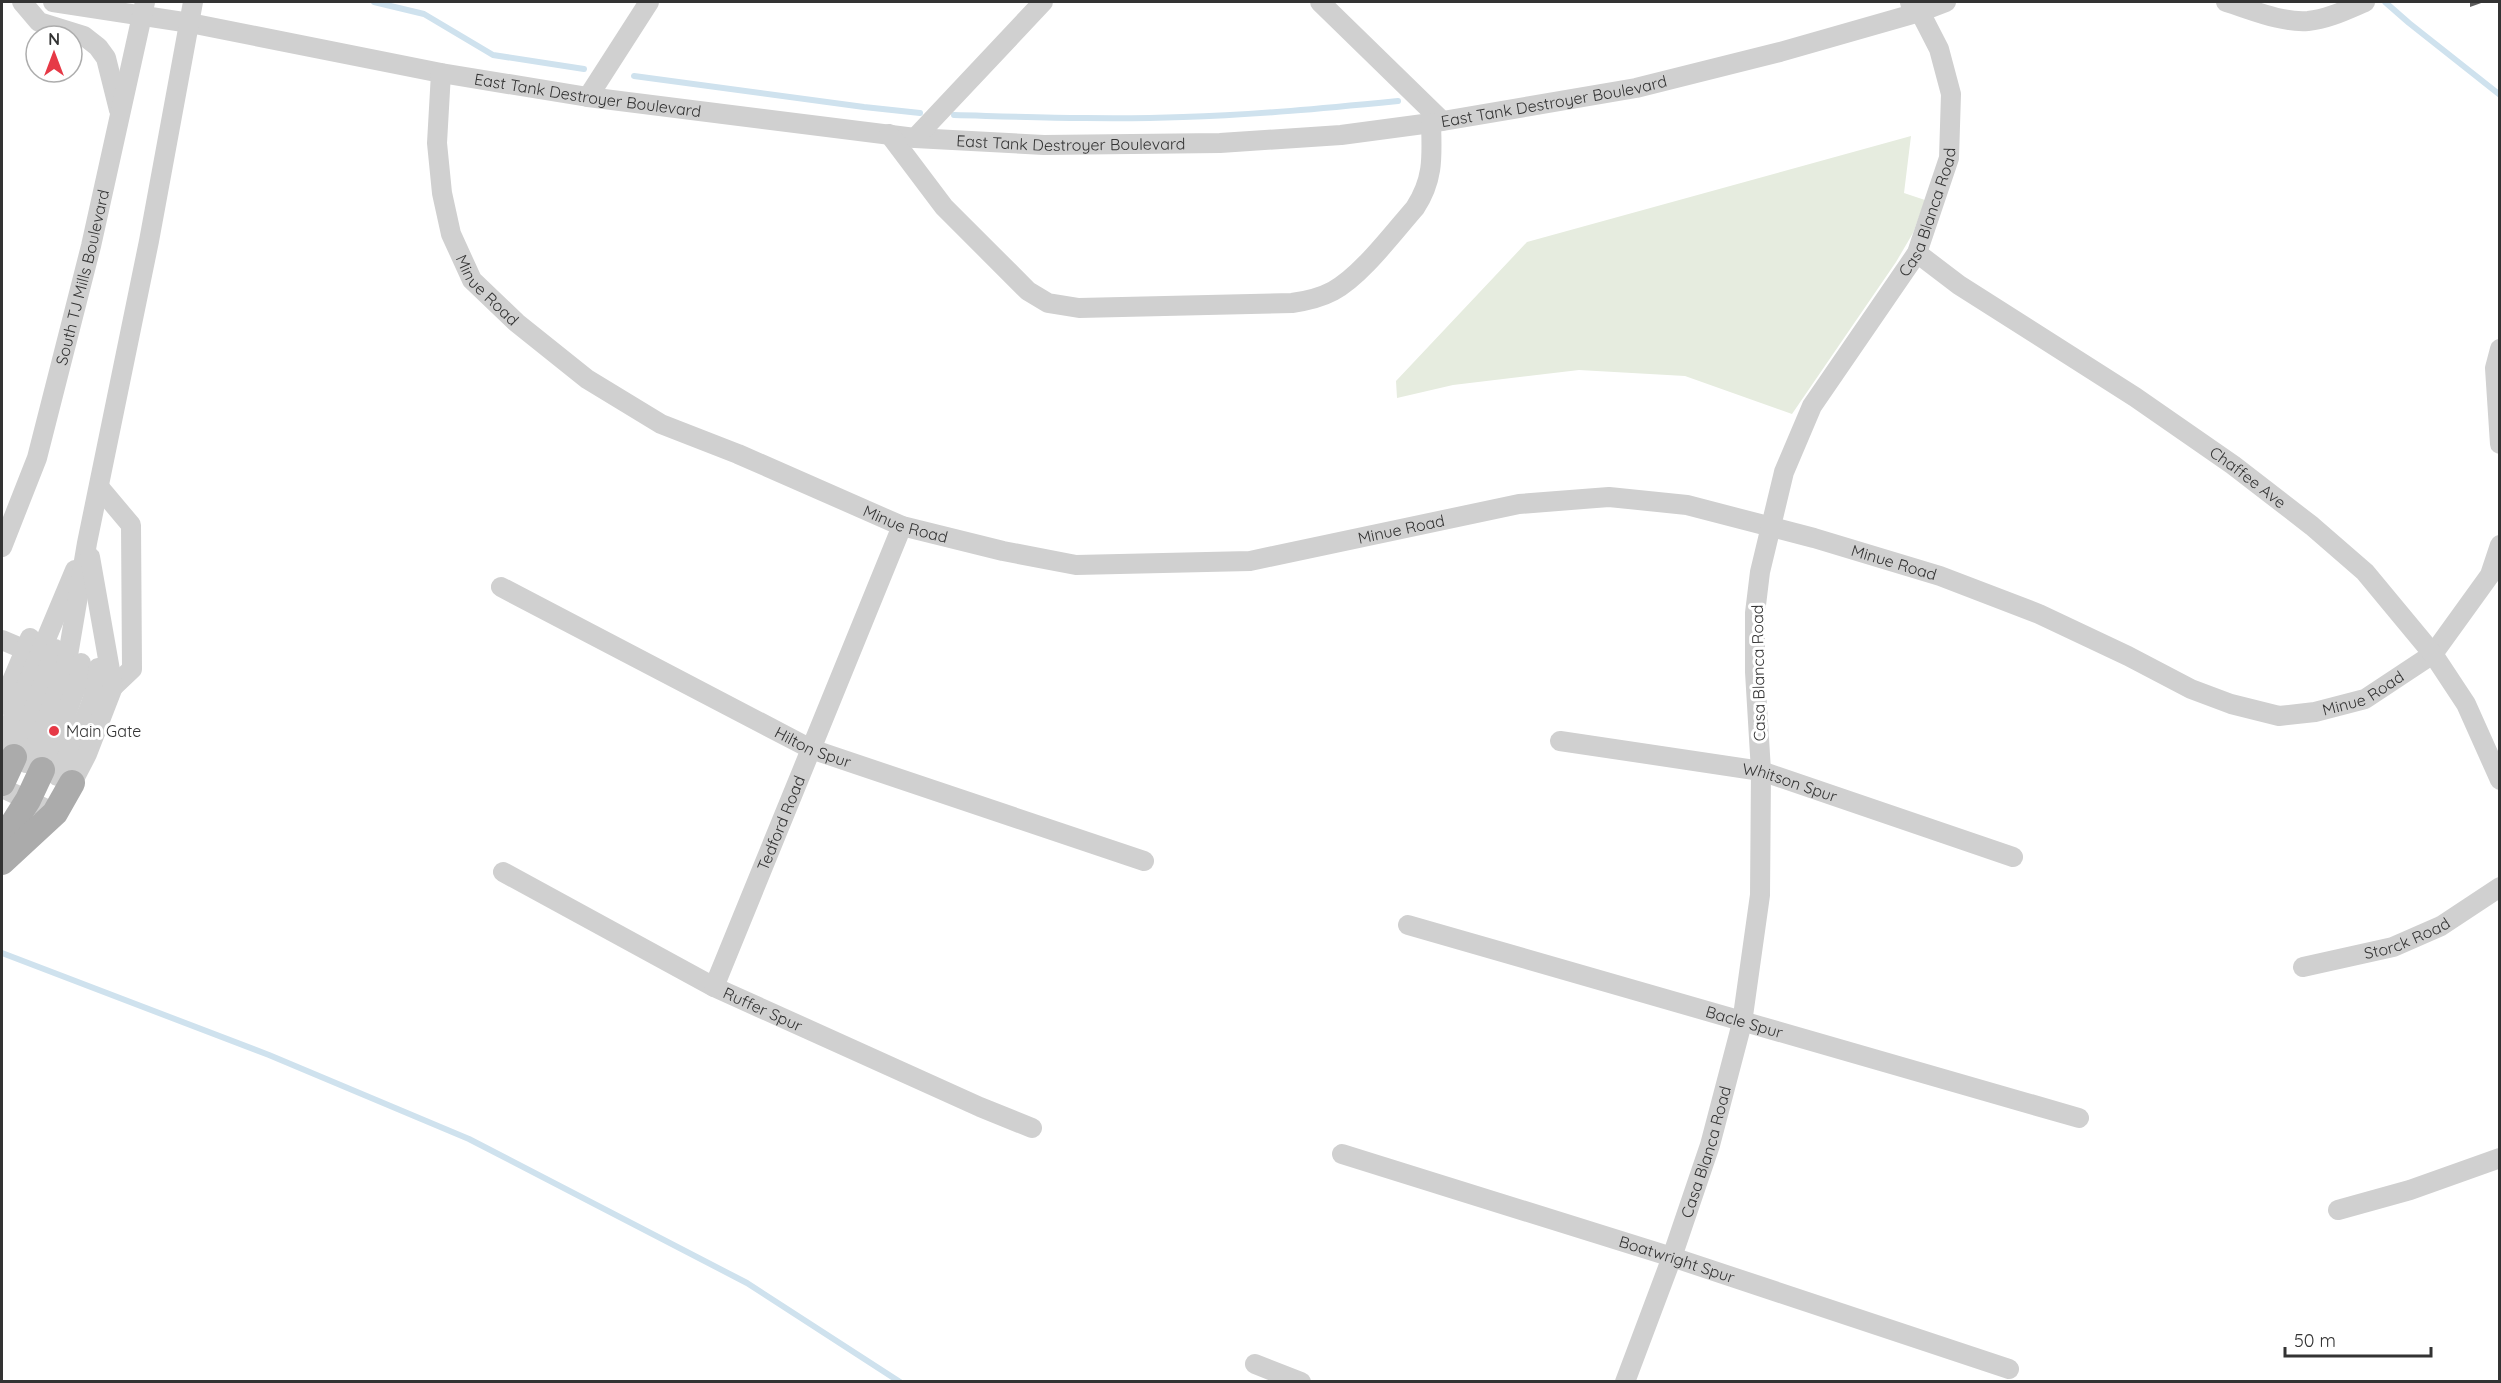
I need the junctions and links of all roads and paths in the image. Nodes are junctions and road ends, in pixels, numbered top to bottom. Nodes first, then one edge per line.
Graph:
1 (22, 2) edge
2 (53, 2) edge
3 (193, 2) edge
4 (1043, 2) edge
5 (1320, 2) edge
6 (1946, 2) edge
7 (2226, 2) edge
8 (2365, 2) edge
9 (644, 5) edge
10 (1914, 7) edge
11 (144, 9) edge
12 (190, 23) junction
13 (441, 73) junction
14 (588, 96) junction
15 (121, 115) junction
16 (1437, 122) junction
17 (889, 134) junction
18 (915, 138) junction
19 (1917, 253) junction
20 (2499, 349) edge
21 (2499, 444) edge
22 (99, 487) junction
23 (903, 526) junction
24 (1772, 527) junction
25 (87, 543) junction
26 (2499, 545) edge
27 (2, 547) edge
28 (501, 587) dead end
29 (2, 640) edge
30 (2433, 654) junction
31 (67, 668) junction
32 (2, 705) edge
33 (1560, 741) dead end
34 (811, 749) junction
35 (35, 766) edge
36 (1761, 771) junction
37 (2499, 780) edge
38 (24, 797) edge
39 (2, 820) edge
40 (2, 841) edge
41 (2, 854) edge
42 (2013, 857) dead end
43 (1144, 861) dead end
44 (2, 862) edge
45 (503, 872) dead end
46 (2499, 887) edge
47 (1408, 925) dead end
48 (2303, 967) dead end
49 (714, 987) junction
50 (1742, 1023) junction
51 (2079, 1118) dead end
52 (1032, 1128) dead end
53 (1342, 1154) dead end
54 (2499, 1158) edge
55 (2338, 1210) dead end
56 (1672, 1257) junction
57 (1255, 1364) dead end
58 (2009, 1369) dead end
59 (1302, 1382) edge
60 (1625, 1382) edge

1 - 15 street
2 - 11 street, East Tank Destroyer Boulevard
3 - 12 street
4 - 18 street
5 - 16 street
6 - 10 street, East Tank Destroyer Boulevard
7 - 8 street
9 - 14 street
10 - 16 street, East Tank Destroyer Boulevard
10 - 19 street, Casa Blanca Road
11 - 12 street, East Tank Destroyer Boulevard
11 - 15 street, South TJ Mills Boulevard
12 - 13 street, East Tank Destroyer Boulevard
12 - 22 street
13 - 14 street, East Tank Destroyer Boulevard
13 - 23 street, Minue Road
14 - 17 street, East Tank Destroyer Boulevard
15 - 27 street, South TJ Mills Boulevard
16 - 17 street
16 - 18 street, East Tank Destroyer Boulevard
17 - 18 street, East Tank Destroyer Boulevard
19 - 24 street, Casa Blanca Road
19 - 30 street, Chaffee Ave
20 - 21 street
22 - 25 street
22 - 31 street
23 - 24 street, Minue Road
23 - 34 street, Tedford Road
24 - 30 street, Minue Road
24 - 36 street, Casa Blanca Road
25 - 31 street
25 - 31 street
25 - 31 street
26 - 30 street, Minue Road
28 - 34 street, Hilton Spur
29 - 31 street
30 - 37 street, Chaffee Ave
31 - 32 street
31 - 35 street
31 - 35 street
31 - 35 street
33 - 36 street, Whitson Spur
34 - 43 street, Hilton Spur
34 - 49 street, Tedford Road
35 - 38 main road
35 - 38 main road
36 - 42 street, Whitson Spur
36 - 50 street, Casa Blanca Road
38 - 39 main road
38 - 40 main road
38 - 41 main road
38 - 44 main road
45 - 49 street, Ruffer Spur
46 - 48 street, Storck Road
47 - 50 street, Bacle Spur
49 - 52 street, Ruffer Spur
50 - 51 street, Bacle Spur
50 - 56 street, Casa Blanca Road
53 - 56 street, Boatwright Spur
54 - 55 street
56 - 58 street, Boatwright Spur
56 - 60 street, Casa Blanca Road
57 - 59 street

